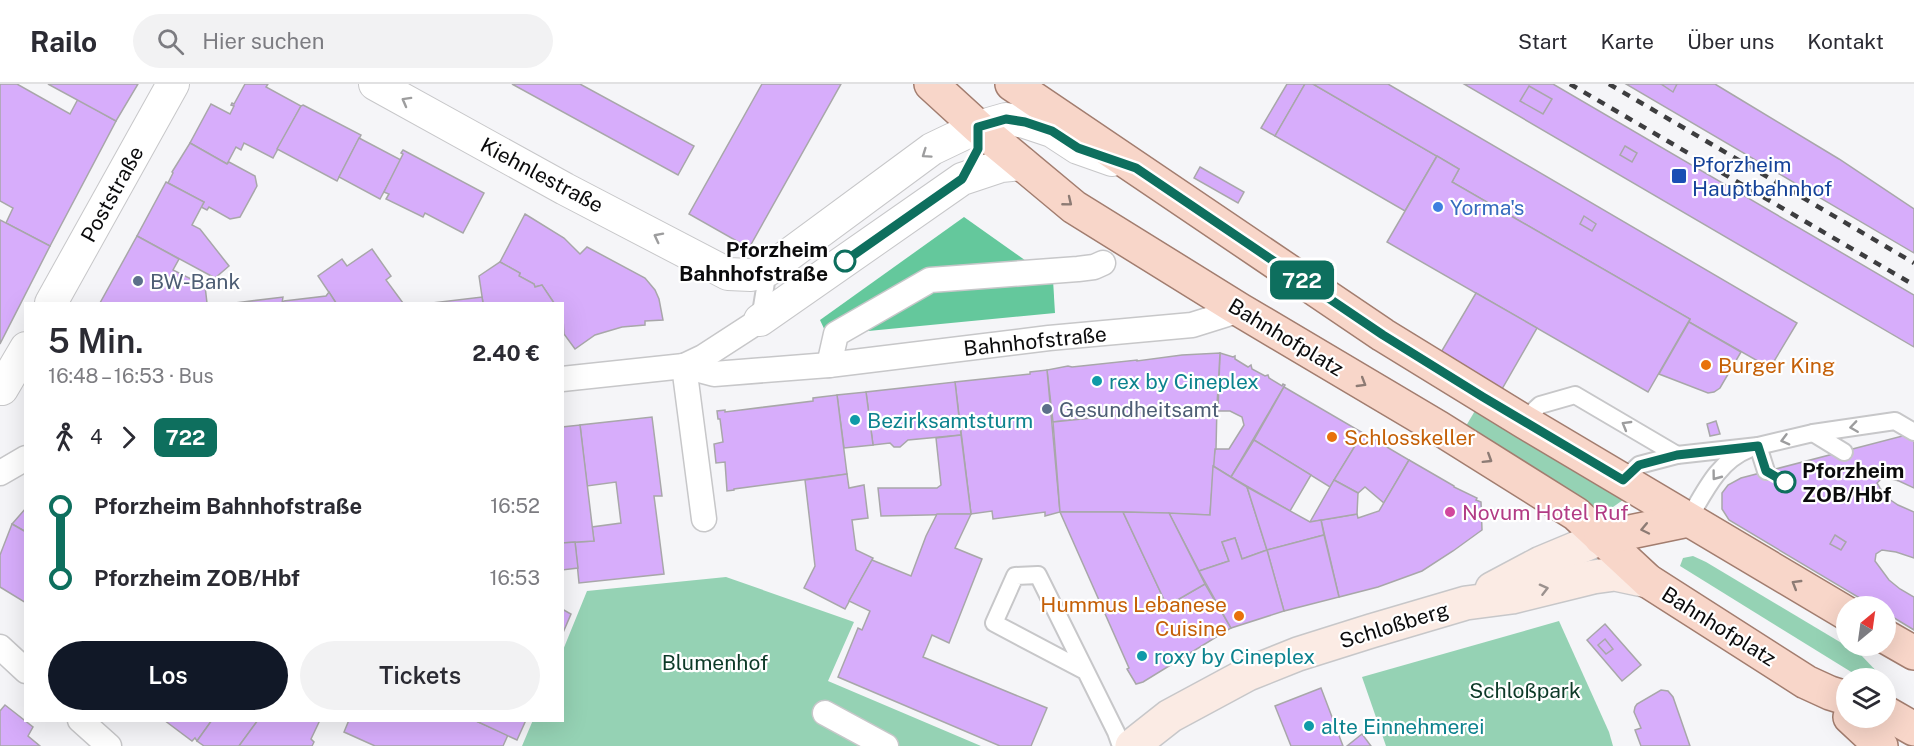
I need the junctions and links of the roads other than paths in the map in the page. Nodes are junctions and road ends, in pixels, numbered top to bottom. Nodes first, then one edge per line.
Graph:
1 (173, 84) edge
2 (375, 84) edge
3 (931, 84) edge
4 (1012, 84) edge
5 (978, 127) junction
6 (1023, 164) junction
7 (1136, 168) junction
8 (962, 179) junction
9 (1103, 263) dead end
10 (768, 270) junction
11 (52, 302) edge
12 (1240, 310) junction
13 (760, 320) junction
14 (24, 352) edge
15 (829, 365) junction
16 (684, 366) junction
17 (564, 379) edge
18 (1, 394) edge
19 (1523, 421) junction
20 (1914, 432) edge
21 (1812, 433) junction
22 (1758, 446) junction
23 (1844, 452) dead end
24 (1677, 455) junction
25 (24, 459) edge
26 (1766, 471) dead end
27 (0, 473) edge
28 (1623, 480) junction
29 (704, 519) dead end
30 (1688, 520) junction
31 (1601, 538) junction
32 (1648, 581) junction
33 (1466, 603) junction
34 (1836, 608) edge
35 (1896, 643) edge
36 (0, 647) edge
37 (1914, 653) edge
38 (24, 669) edge
39 (1085, 671) junction
40 (1806, 682) junction
41 (1836, 695) edge
42 (1836, 705) edge
43 (825, 713) dead end
44 (1896, 718) edge
45 (82, 722) edge
46 (1862, 728) edge
47 (1914, 729) edge
48 (109, 746) edge
49 (886, 746) edge
50 (1121, 746) edge
51 (1132, 746) edge
52 (1881, 746) edge

1 - 11 street, Poststraße
10 -> 2 street, Kiehnlestraße
3 - 5 main road, Bahnhofplatz
4 - 7 main road
5 - 6 main road, Bahnhofplatz
5 - 7 street
5 - 8 street, Bahnhofstraße
5 -> 10 street
6 - 8 street, Bahnhofstraße
6 -> 12 main road, Bahnhofplatz
7 - 19 main road
8 - 13 street, Bahnhofstraße
9 - 15 street
10 - 13 lane
12 - 15 street, Bahnhofstraße
12 -> 31 main road, Bahnhofplatz
13 - 16 street, Bahnhofstraße
14 - 18 street
15 - 16 street, Bahnhofstraße
16 - 17 street, Bahnhofstraße
16 - 29 street
24 -> 19 lane
19 - 28 main road
20 -> 21 lane
21 -> 22 lane
21 - 23 lane
22 - 24 lane
22 - 26 lane
22 -> 30 lane
24 - 28 lane
25 - 27 street
28 - 30 main road
30 -> 31 main road
34 -> 30 main road
31 - 32 main road, Bahnhofplatz
31 - 33 main road, Schloßberg
33 -> 32 main road, Schloßberg
32 - 40 main road, Bahnhofplatz
33 - 51 main road, Schloßberg
35 - 37 main road
36 - 38 street
39 - 39 lane
39 - 50 lane
40 - 41 main road, Bahnhofplatz
40 - 42 main road
43 - 49 street
44 - 47 main road
45 - 48 street
46 - 52 main road

